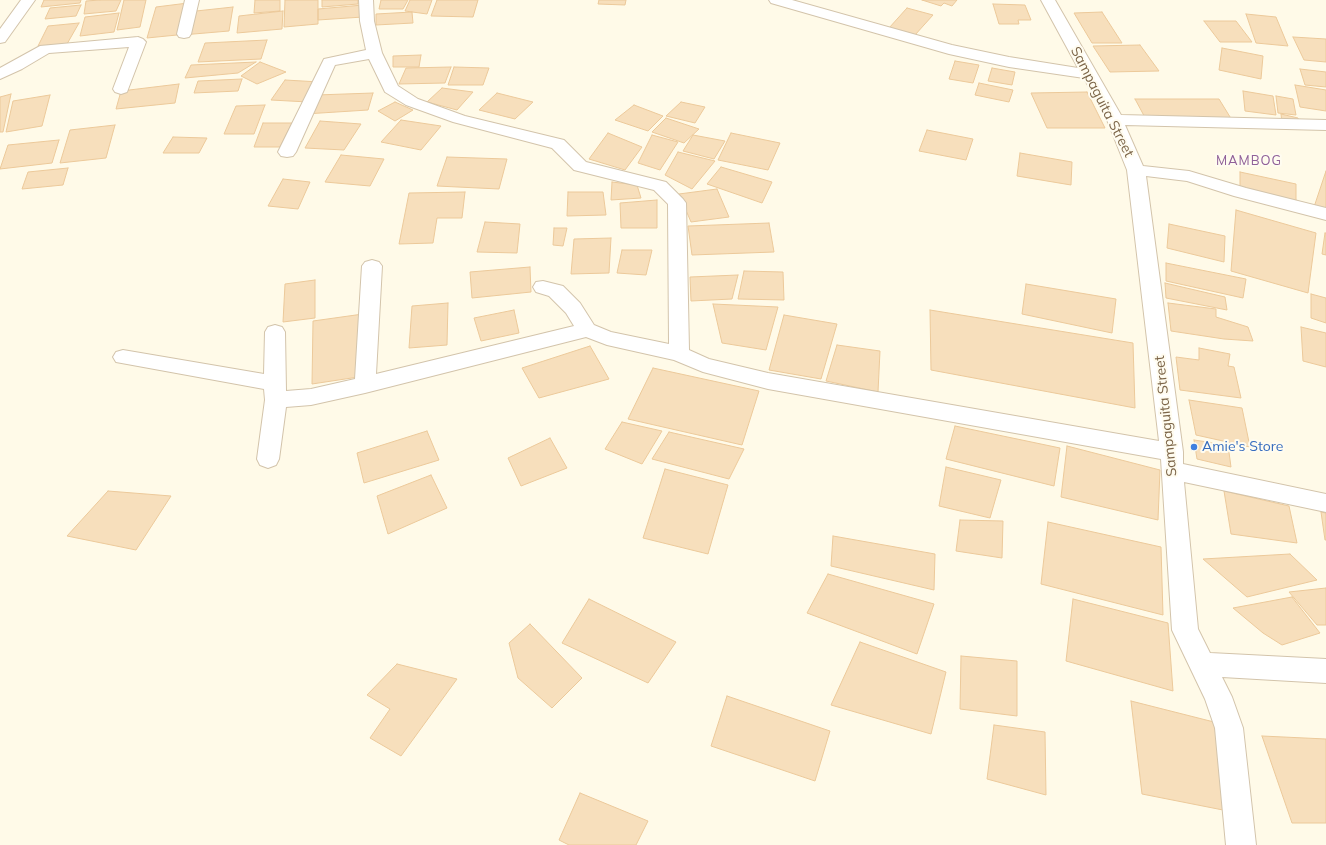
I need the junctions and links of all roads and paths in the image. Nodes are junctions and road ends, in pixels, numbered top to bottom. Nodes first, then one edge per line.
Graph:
1 (28, 0) edge
2 (192, 0) edge
3 (366, 0) edge
4 (776, 0) edge
5 (1048, 0) edge
6 (184, 34) dead end
7 (0, 39) edge
8 (374, 53) junction
9 (0, 74) edge
10 (1090, 74) junction
11 (121, 89) dead end
12 (1115, 120) junction
13 (1326, 125) edge
14 (287, 152) dead end
15 (1136, 170) junction
16 (1326, 214) edge
17 (372, 266) dead end
18 (543, 287) dead end
19 (587, 330) junction
20 (275, 332) dead end
21 (679, 354) junction
22 (123, 357) dead end
23 (365, 385) junction
24 (275, 391) junction
25 (268, 459) dead end
26 (1172, 461) junction
27 (1326, 503) edge
28 (1201, 664) junction
29 (1326, 671) edge
30 (1241, 845) edge

1 - 7 street
2 - 6 street
3 - 8 street
4 - 10 street
5 - 10 street, Sampaguita Street
8 - 14 street
8 - 21 street
9 - 11 street
10 - 12 street, Sampaguita Street
12 - 13 street
12 - 15 street, Sampaguita Street
15 - 16 street
15 - 26 street, Sampaguita Street
17 - 23 street
18 - 19 street
19 - 21 street
19 - 23 street
20 - 24 street
21 - 26 street
22 - 24 street
23 - 24 street
24 - 25 street
26 - 27 street
26 - 28 street, Sampaguita Street
28 - 29 street
28 - 30 street, Sampaguita Street

